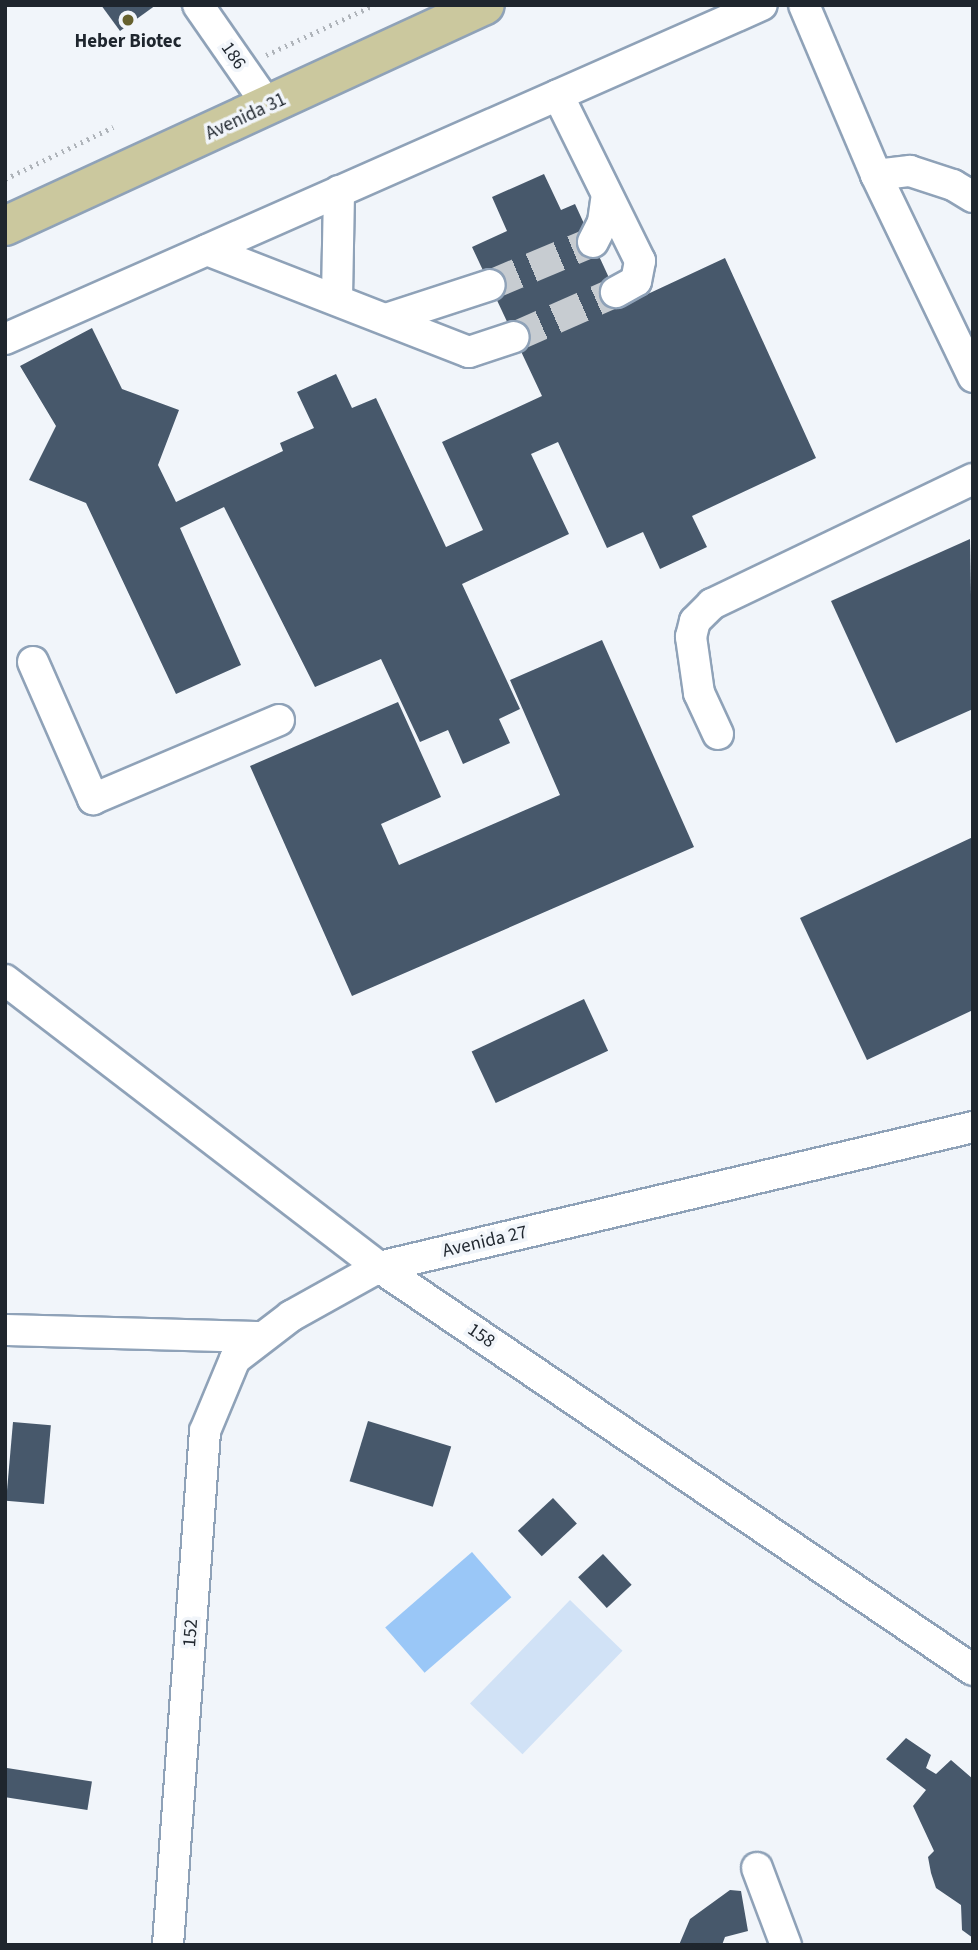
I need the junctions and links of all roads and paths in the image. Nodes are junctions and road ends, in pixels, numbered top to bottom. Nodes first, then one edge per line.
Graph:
1 (198, 5) edge
2 (374, 5) edge
3 (485, 5) edge
4 (761, 5) edge
5 (804, 5) edge
6 (241, 68) junction
7 (558, 95) junction
8 (269, 107) junction
9 (113, 127) dead end
10 (876, 175) junction
11 (5, 178) edge
12 (339, 191) junction
13 (973, 197) edge
14 (606, 200) junction
15 (5, 226) edge
16 (593, 242) dead end
17 (207, 250) junction
18 (490, 285) tunnel mouth
19 (616, 292) tunnel mouth
20 (337, 297) junction
21 (973, 318) edge
22 (386, 319) junction
23 (514, 337) tunnel mouth
24 (5, 339) edge
25 (958, 346) junction
26 (973, 377) edge
27 (973, 480) edge
28 (33, 662) dead end
29 (279, 720) dead end
30 (718, 734) dead end
31 (5, 980) edge
32 (973, 1127) edge
33 (379, 1267) junction
34 (5, 1330) edge
35 (259, 1337) junction
36 (973, 1670) edge
37 (757, 1868) dead end
38 (168, 1945) edge
39 (786, 1945) edge

1 - 6 street, 186
2 - 6 path
3 - 8 main road, Avenida 31
4 - 7 street
5 - 10 street
6 - 8 street, 186
7 - 12 street
7 - 14 street
8 - 15 main road, Avenida 31
9 - 11 path
10 - 13 street
10 - 25 street
12 - 17 street
12 - 20 street
14 - 16 street
14 - 19 street
17 - 20 street
17 - 24 street
18 - 22 street
20 - 22 street
21 - 25 street
22 - 23 street
25 - 26 street
27 - 30 street
28 - 29 street
31 - 33 street, 158
32 - 33 street, Avenida 27
33 - 35 street, Avenida 27
33 - 36 street, 158
34 - 35 street
35 - 38 street, 152
37 - 39 street

